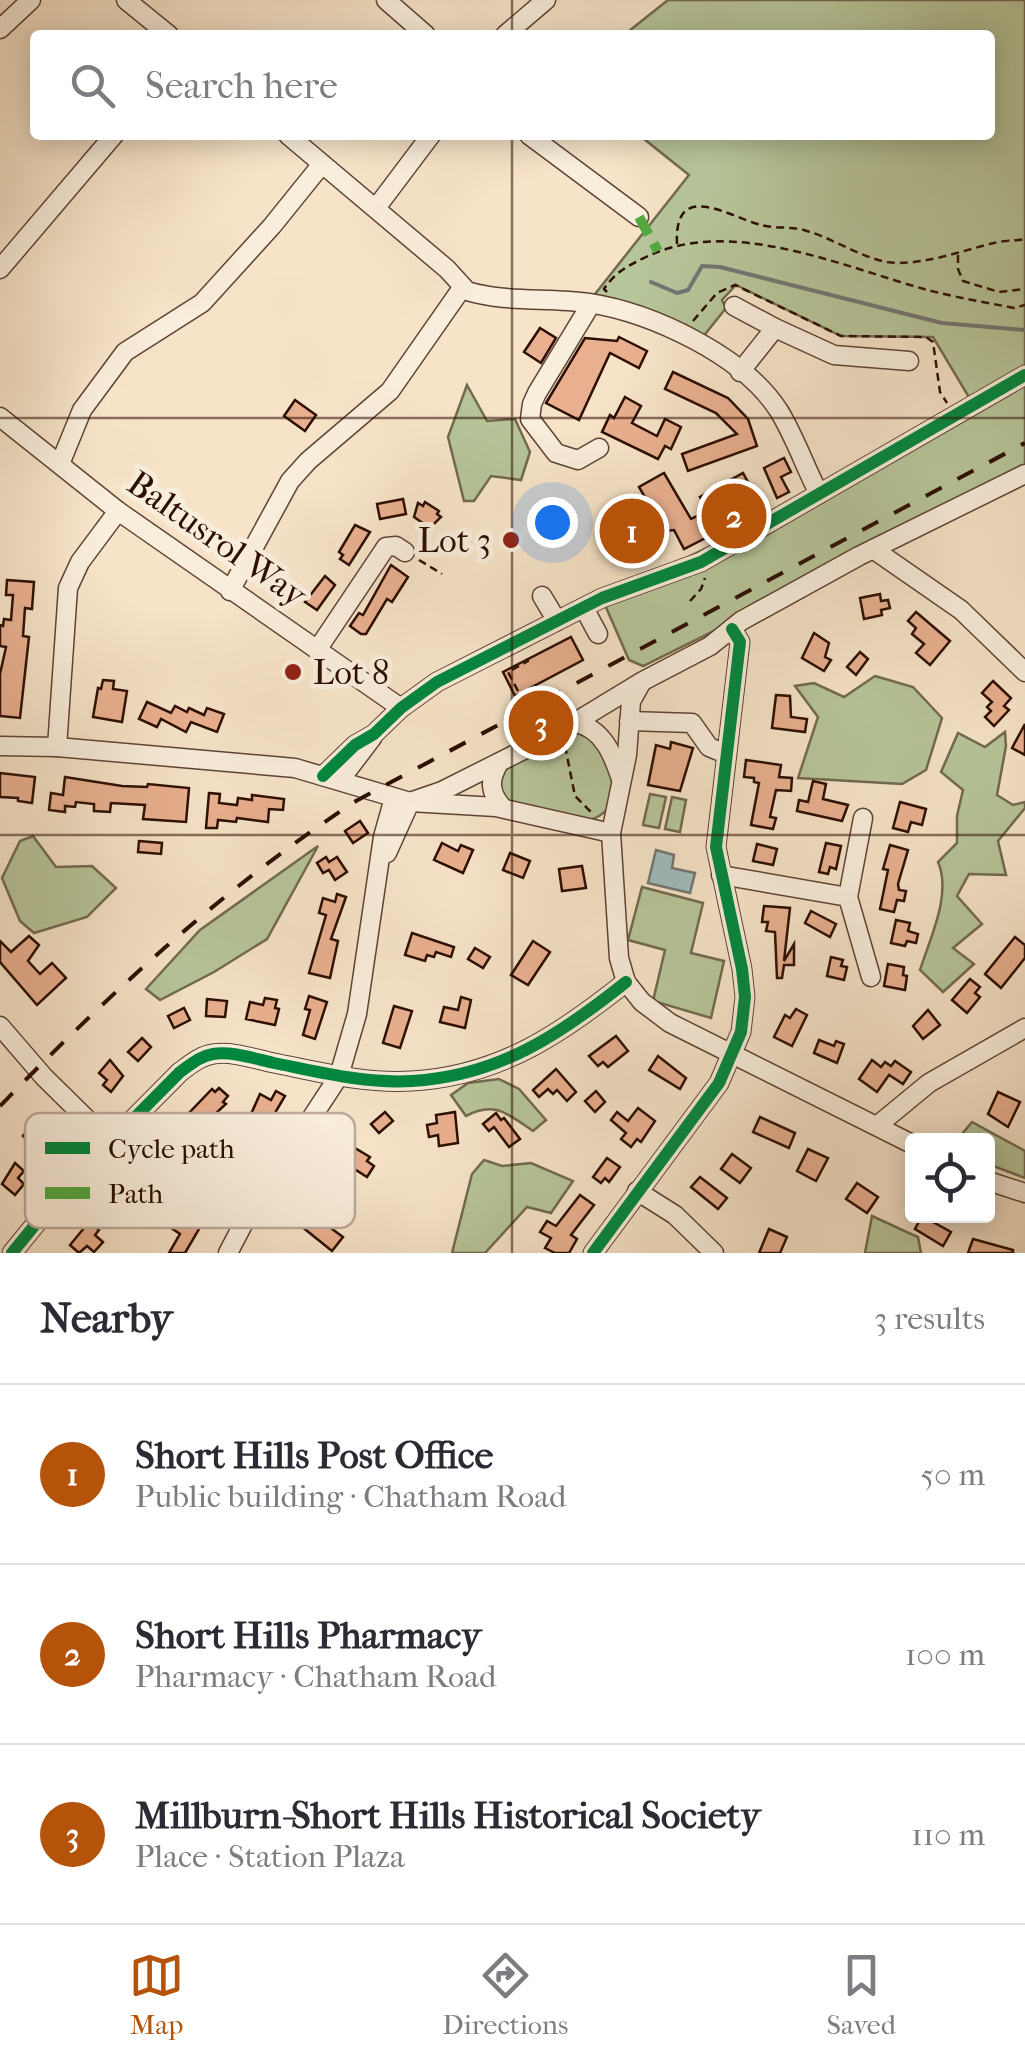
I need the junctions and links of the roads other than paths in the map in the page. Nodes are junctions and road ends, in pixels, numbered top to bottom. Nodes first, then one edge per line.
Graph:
1 (32, 0) edge
2 (126, 0) edge
3 (386, 0) edge
4 (546, 0) edge
5 (0, 29) edge
6 (163, 30) edge
7 (420, 30) edge
8 (511, 30) edge
9 (110, 140) edge
10 (294, 140) edge
11 (426, 140) edge
12 (536, 140) edge
13 (322, 164) junction
14 (376, 208) junction
15 (639, 217) dead end
16 (0, 269) edge
17 (462, 288) junction
18 (591, 304) junction
19 (734, 306) dead end
20 (775, 328) junction
21 (909, 361) dead end
22 (740, 372) junction
23 (1025, 375) edge
24 (0, 417) edge
25 (599, 448) dead end
26 (60, 464) junction
27 (1025, 474) edge
28 (819, 494) junction
29 (118, 510) junction
30 (904, 534) junction
31 (873, 549) junction
32 (405, 552) road end
33 (911, 575) junction
34 (230, 591) junction
35 (542, 596) dead end
36 (584, 608) junction
37 (556, 621) junction
38 (732, 629) junction
39 (598, 634) dead end
40 (317, 650) junction
41 (1025, 672) edge
42 (642, 681) junction
43 (400, 708) junction
44 (569, 715) junction
45 (629, 720) junction
46 (0, 746) edge
47 (57, 748) junction
48 (726, 754) junction
49 (500, 763) junction
50 (331, 778) junction
51 (622, 779) junction
52 (402, 800) junction
53 (503, 808) junction
54 (863, 818) dead end
55 (611, 833) junction
56 (721, 876) junction
57 (848, 897) junction
58 (871, 977) dead end
59 (626, 982) junction
60 (0, 1026) edge
61 (1025, 1028) edge
62 (732, 1055) junction
63 (340, 1076) junction
64 (81, 1113) edge
65 (139, 1113) edge
66 (315, 1113) edge
67 (878, 1126) junction
68 (905, 1140) edge
69 (995, 1183) edge
70 (636, 1191) junction
71 (1025, 1193) edge
72 (32, 1228) edge
73 (240, 1228) edge
74 (12, 1253) edge
75 (228, 1253) edge
76 (594, 1253) edge
77 (714, 1253) edge

1 - 5 street
2 - 6 street
3 - 7 street
4 - 8 street
9 - 16 street
10 - 13 street
11 - 14 street
12 - 15 street
13 - 14 street
13 - 26 street
14 - 17 street
17 - 18 street
17 - 34 street
18 - 22 street
18 - 25 street
19 - 20 street
20 - 21 street
20 - 22 street
22 - 28 street
23 - 28 street
24 - 26 street, Baltusrol Way
26 - 29 street, Baltusrol Way
27 - 30 street
28 - 36 street
29 - 34 street, Baltusrol Way
29 - 47 street
30 - 31 street
30 - 33 street
31 - 33 street
31 - 38 street
32 - 40 street
33 - 41 street
34 - 40 street, Baltusrol Way
35 - 37 street
36 - 37 street
36 - 39 street
37 - 43 street
38 - 42 street
38 - 48 street
40 - 43 street, Baltusrol Way
42 - 44 street
42 - 45 street
43 - 50 street
44 - 49 street
44 - 51 street
45 - 48 street
45 - 51 street
46 - 47 street
47 - 50 street
48 - 56 street
49 - 52 street
49 - 53 street
50 - 52 street
51 - 55 street
52 - 53 street
52 - 63 street
53 - 55 street
54 - 57 street
55 - 59 street
56 - 57 street
56 - 62 street
57 - 58 street
59 - 62 street
59 - 63 street
60 - 64 street
61 - 67 street
62 - 67 street
62 - 70 street
63 - 65 street
63 - 66 street
67 - 68 street
69 - 71 street
70 - 76 street
70 - 77 street
72 - 74 street
73 - 75 street

